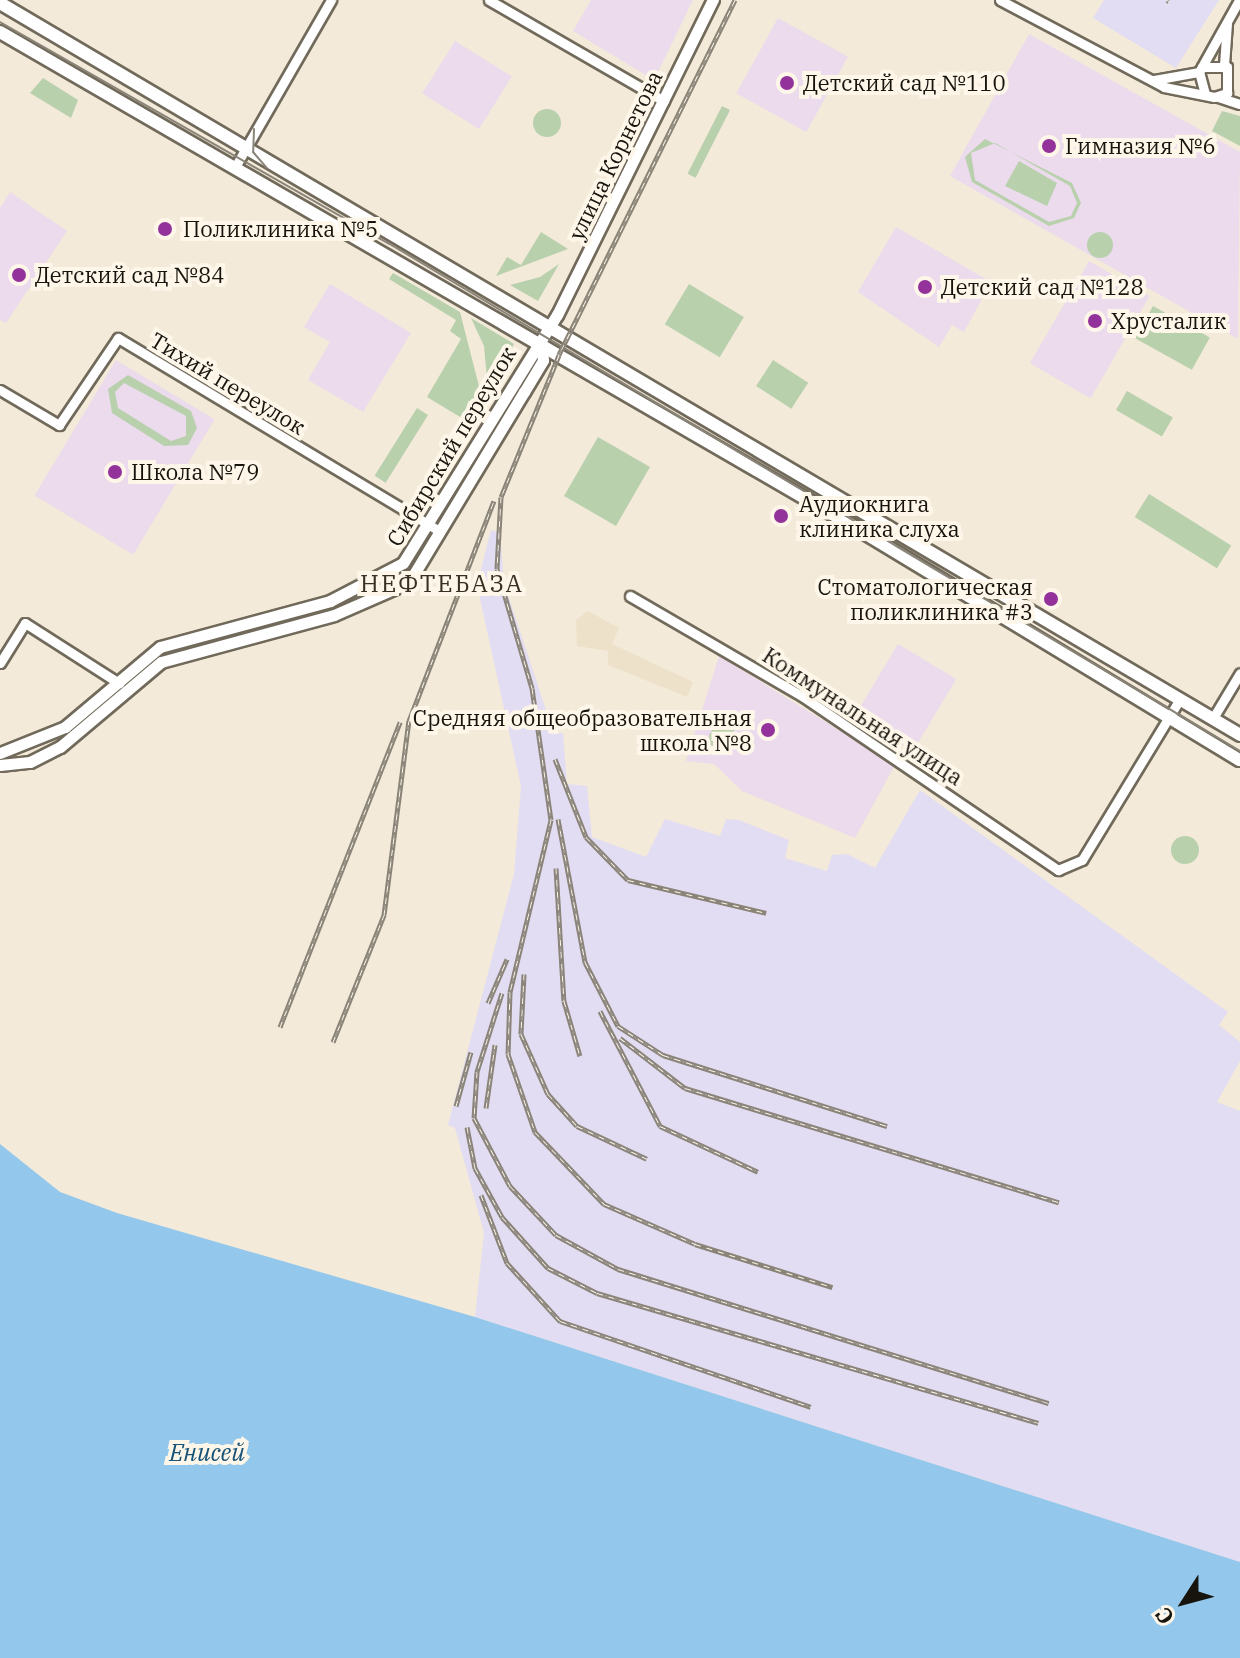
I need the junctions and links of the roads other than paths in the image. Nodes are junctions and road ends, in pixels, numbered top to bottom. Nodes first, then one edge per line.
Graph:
1 (331, 0) edge
2 (489, 0) edge
3 (713, 0) edge
4 (1000, 0) edge
5 (1239, 0) edge
6 (0, 3) edge
7 (1227, 20) junction
8 (0, 32) edge
9 (1201, 69) junction
10 (1231, 69) edge
11 (1154, 80) junction
12 (1214, 97) junction
13 (664, 101) junction
14 (1240, 104) edge
15 (248, 141) junction
16 (235, 167) junction
17 (551, 327) junction
18 (541, 344) junction
19 (0, 390) edge
20 (428, 524) junction
21 (439, 531) junction
22 (630, 596) dead end
23 (0, 663) edge
24 (1240, 673) edge
25 (119, 683) junction
26 (1180, 699) junction
27 (1169, 715) junction
28 (1213, 718) junction
29 (65, 727) junction
30 (1240, 735) edge
31 (74, 737) junction
32 (0, 753) edge
33 (1240, 760) edge
34 (0, 765) edge

1 - 15 street
2 - 13 street
3 - 13 main road, улица Корнетова
4 - 11 street
5 - 7 street
6 - 15 highway
7 - 9 street
7 - 10 street
8 - 16 highway
9 - 10 street
9 - 11 street
9 - 12 street
10 - 12 street
11 - 12 street
12 - 14 street
13 - 17 main road, улица Корнетова
15 - 16 street
15 - 17 highway
16 - 18 highway
17 - 18 main road, улица Корнетова
17 - 26 highway
18 - 20 main road, Сибирский переулок
18 - 21 main road, Сибирский переулок
18 - 27 highway
19 - 20 street, Тихий переулок
20 - 21 street
20 - 25 main road, Сибирский переулок
21 - 31 main road, Сибирский переулок
22 - 27 street, Коммунальная улица
23 - 25 street
24 - 28 street
25 - 29 main road, Сибирский переулок
26 - 27 street
26 - 28 highway
27 - 33 highway
28 - 30 highway
29 - 31 main road
29 - 32 main road, Сибирский переулок
31 - 34 main road, Сибирский переулок

